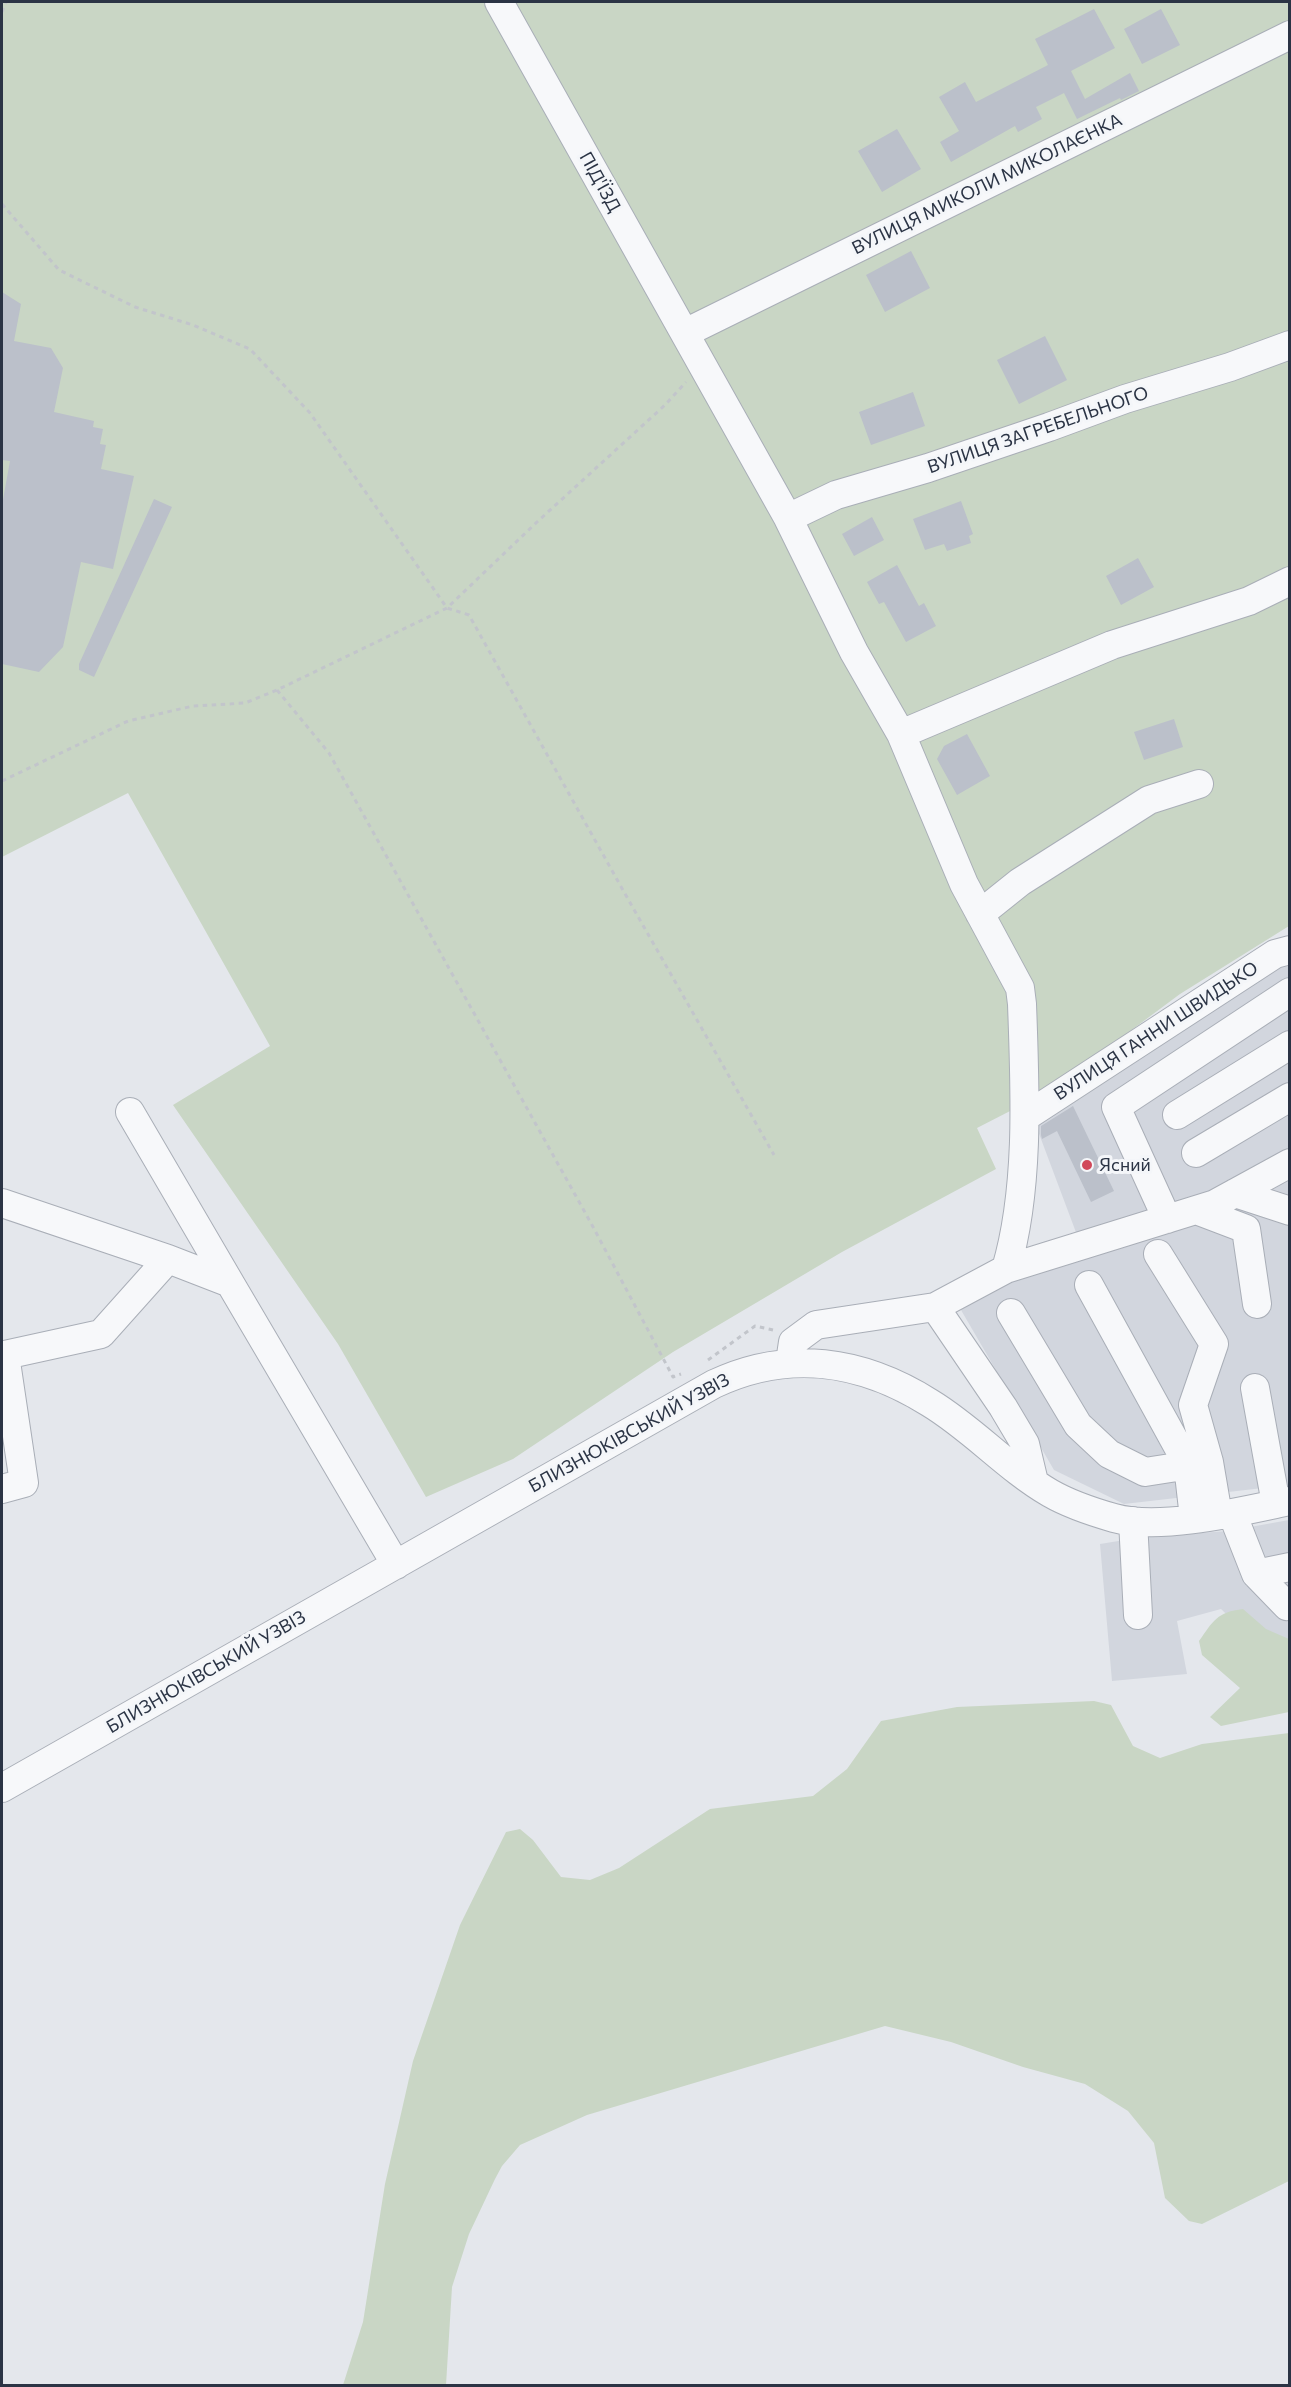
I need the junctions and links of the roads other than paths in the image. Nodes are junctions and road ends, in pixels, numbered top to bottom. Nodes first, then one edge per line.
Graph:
1 (499, 2) edge
2 (1290, 35) edge
3 (685, 333) junction
4 (1290, 345) edge
5 (788, 518) junction
6 (1290, 581) edge
7 (901, 734) junction
8 (1199, 784) dead end
9 (980, 915) junction
10 (1290, 950) edge
11 (1290, 992) edge
12 (1290, 1045) edge
13 (1290, 1097) edge
14 (130, 1112) dead end
15 (1177, 1115) dead end
16 (1025, 1117) junction
17 (1196, 1153) dead end
18 (1290, 1163) edge
19 (1235, 1193) junction
20 (2, 1203) edge
21 (1196, 1210) junction
22 (1290, 1211) edge
23 (1167, 1219) junction
24 (1158, 1254) dead end
25 (168, 1259) junction
26 (1006, 1269) junction
27 (230, 1283) junction
28 (1089, 1285) dead end
29 (1257, 1304) dead end
30 (935, 1307) junction
31 (1011, 1313) dead end
32 (790, 1362) junction
33 (1255, 1388) dead end
34 (1199, 1463) junction
35 (1034, 1482) junction
36 (2, 1489) edge
37 (1283, 1503) edge
38 (1215, 1515) junction
39 (1133, 1521) junction
40 (396, 1565) junction
41 (1290, 1567) edge
42 (1256, 1574) junction
43 (1290, 1605) edge
44 (1138, 1615) dead end
45 (2, 1788) edge

1 - 3 street, ПІД'ЇЗД
2 - 3 street, ВУЛИЦЯ МИКОЛИ МИКОЛАЄНКА
3 - 5 street, ПІД'ЇЗД
4 - 5 street, ВУЛИЦЯ ЗАГРЕБЕЛЬНОГО
5 - 7 street, ПІД'ЇЗД
6 - 7 street
7 - 9 street, ПІД'ЇЗД
8 - 9 street
9 - 16 street, ПІД'ЇЗД
10 - 16 street, ВУЛИЦЯ ГАННИ ШВИДЬКО
11 - 23 street
12 - 15 street
13 - 17 street
14 - 27 street
16 - 26 street, ПІД'ЇЗД
18 - 19 street
19 - 21 street
19 - 22 street
20 - 25 street
21 - 23 street
21 - 29 street
23 - 26 street
24 - 34 street
25 - 27 street
25 - 36 street
26 - 30 street
27 - 40 street
28 - 34 street
30 - 32 street
30 - 35 street
31 - 34 street
32 - 35 street, БЛИЗНЮКІВСЬКИЙ УЗВІЗ
32 - 40 street, БЛИЗНЮКІВСЬКИЙ УЗВІЗ
33 - 37 street
34 - 38 street
35 - 39 street, БЛИЗНЮКІВСЬКИЙ УЗВІЗ
37 - 38 street, БЛИЗНЮКІВСЬКИЙ УЗВІЗ
38 - 39 street, БЛИЗНЮКІВСЬКИЙ УЗВІЗ
38 - 42 street
39 - 44 street
40 - 45 street, БЛИЗНЮКІВСЬКИЙ УЗВІЗ
41 - 42 street
42 - 43 street

